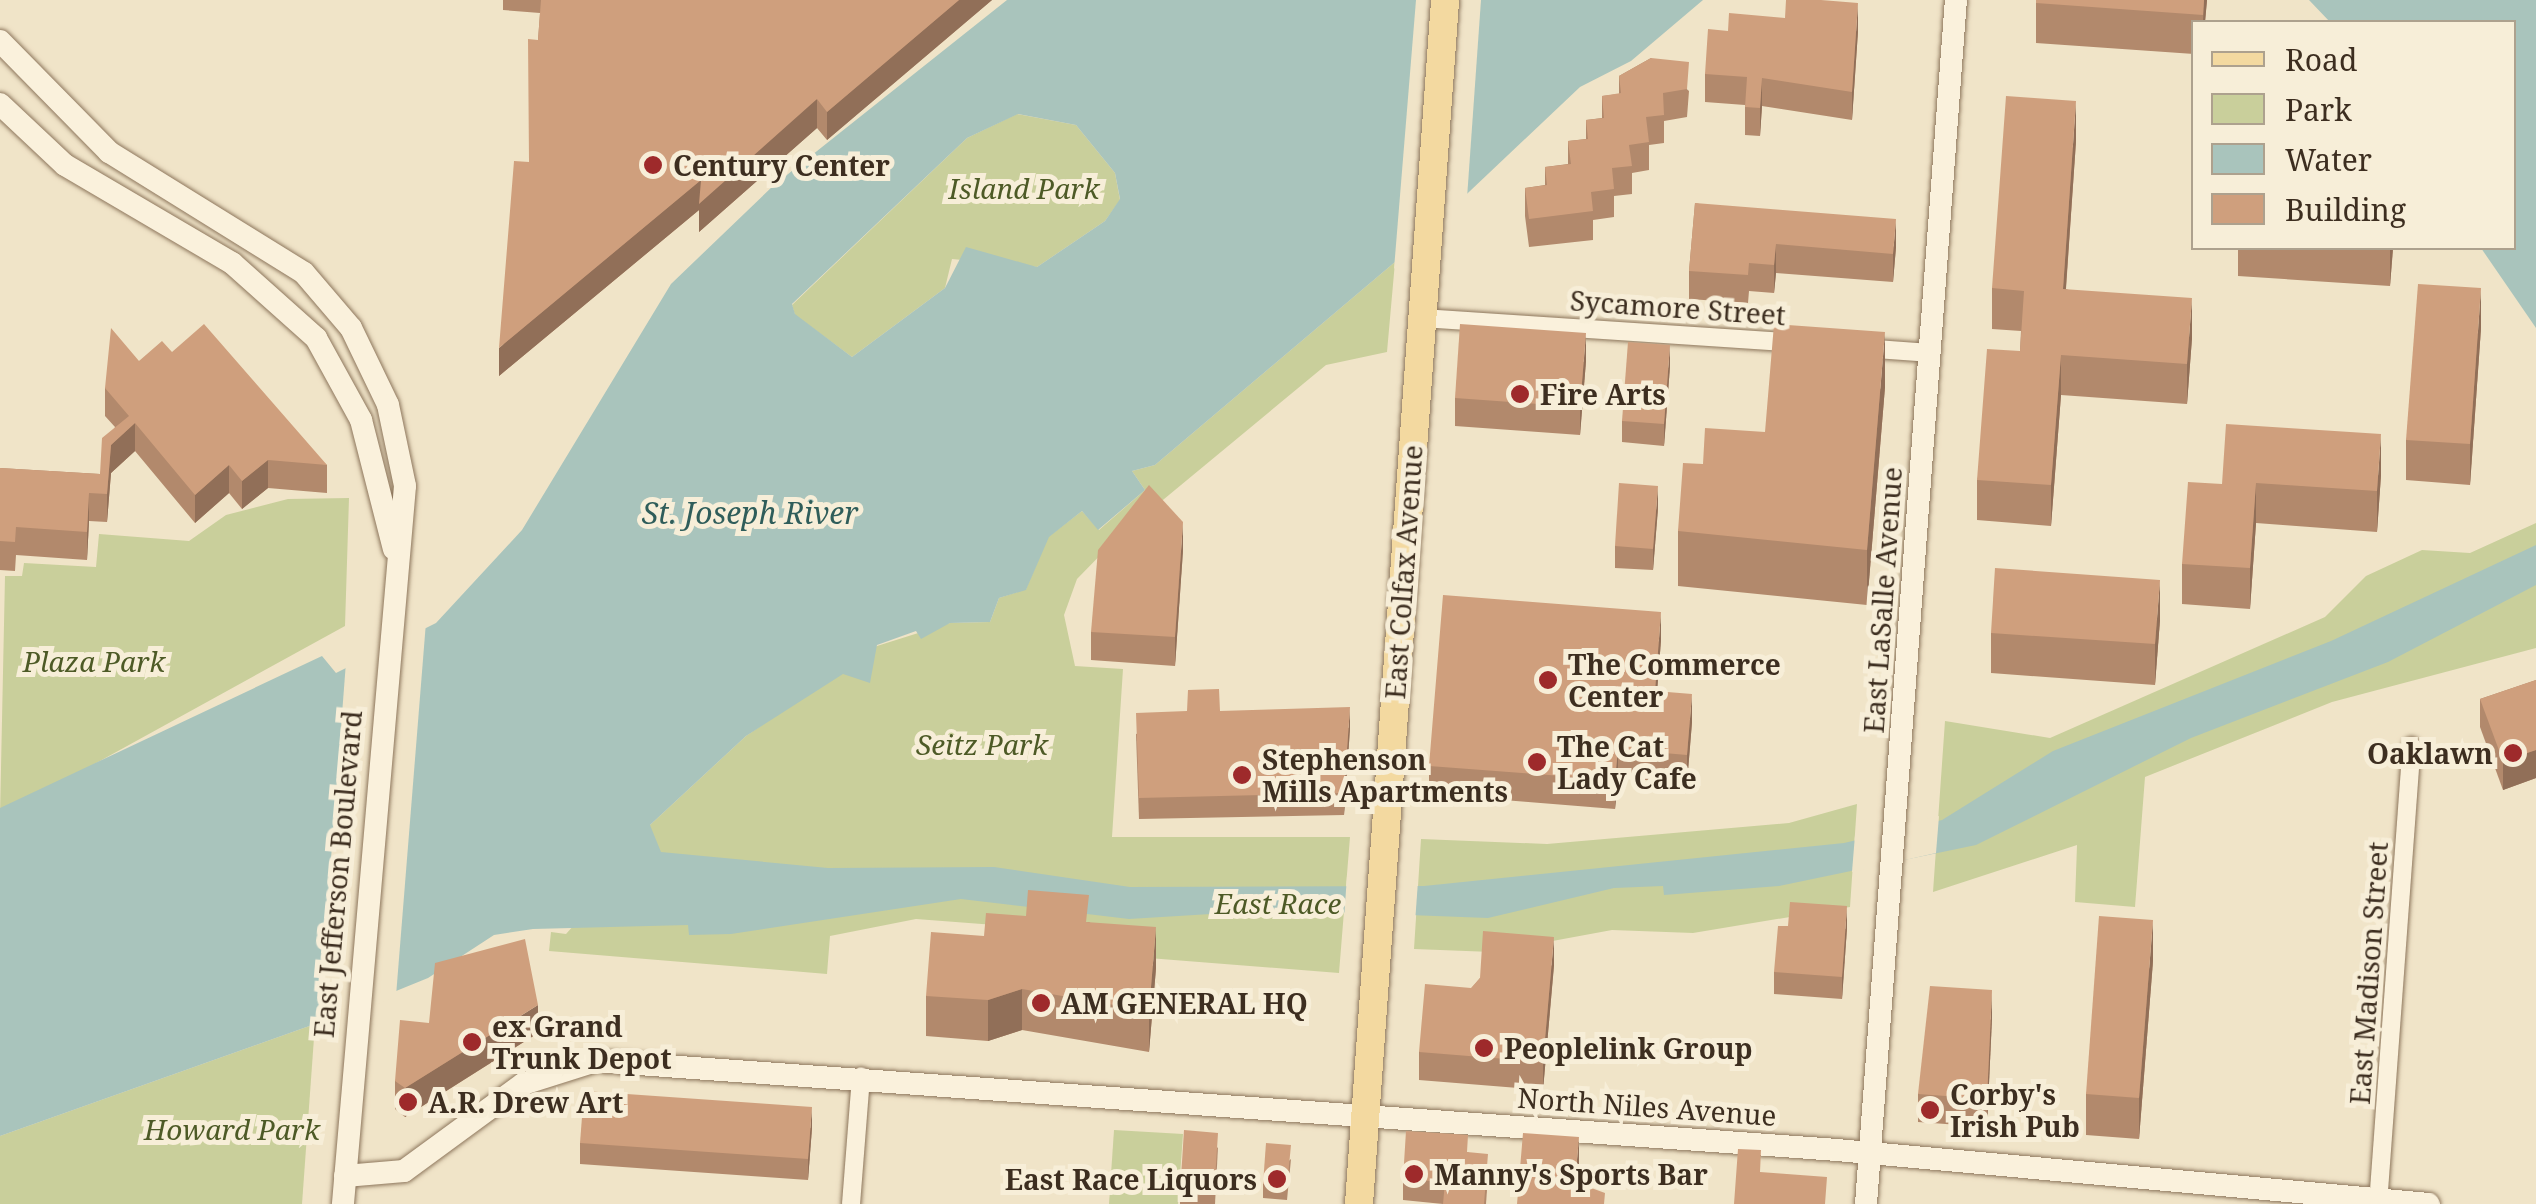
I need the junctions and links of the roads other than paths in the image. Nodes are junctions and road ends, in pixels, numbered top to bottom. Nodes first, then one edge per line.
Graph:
1 (1445, 0) edge
2 (1956, 0) edge
3 (0, 42) edge
4 (0, 104) edge
5 (1422, 318) junction
6 (1931, 353) junction
7 (394, 548) junction
8 (2412, 746) dead end
9 (861, 1076) junction
10 (1366, 1116) junction
11 (1871, 1154) junction
12 (345, 1176) junction
13 (2378, 1202) edge
14 (343, 1204) edge
15 (851, 1204) edge
16 (1359, 1204) edge
17 (1866, 1204) edge
18 (2428, 1204) edge

1 - 5 main road, East Colfax Avenue
2 - 6 street, East LaSalle Avenue
3 - 7 street, East Jefferson Boulevard
4 - 7 street, East Jefferson Boulevard
5 - 6 street, Sycamore Street
5 - 10 main road, East Colfax Avenue
6 - 11 street, East LaSalle Avenue
7 - 12 street, East Jefferson Boulevard
8 - 13 street, East Madison Street
9 - 10 street, North Niles Avenue
9 - 12 street, North Niles Avenue
9 - 15 street
10 - 11 street, North Niles Avenue
10 - 16 main road, East Colfax Avenue
11 - 13 street, North Niles Avenue
11 - 17 street, East LaSalle Avenue
12 - 14 street, East Jefferson Boulevard
13 - 18 street, North Niles Avenue

